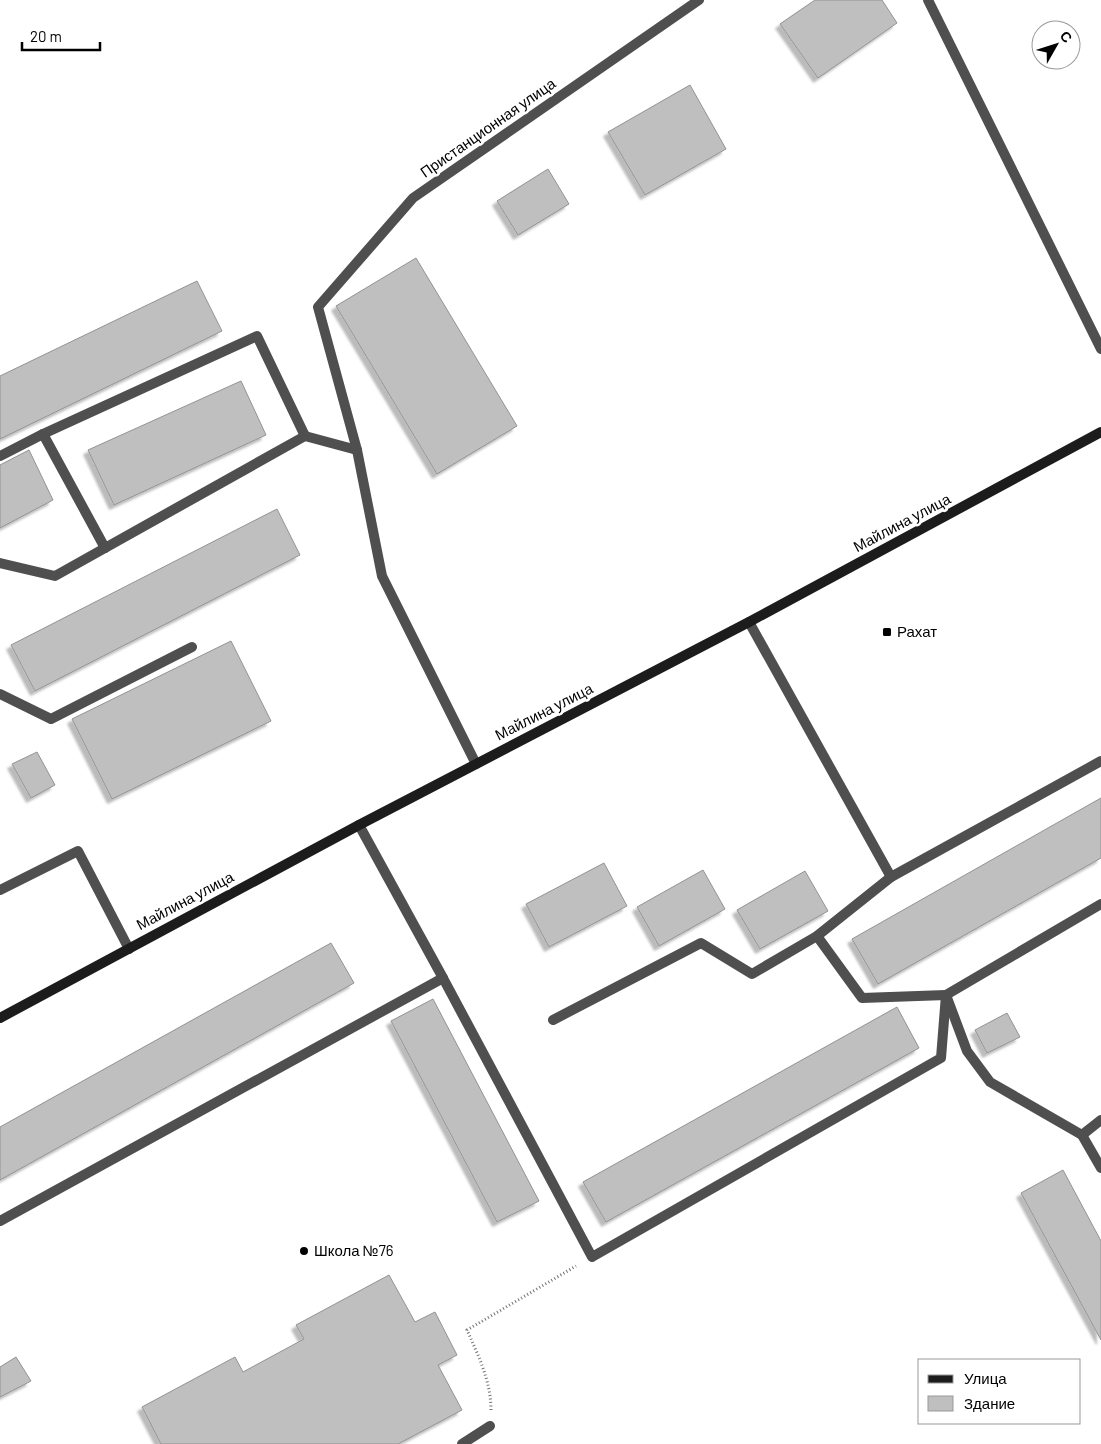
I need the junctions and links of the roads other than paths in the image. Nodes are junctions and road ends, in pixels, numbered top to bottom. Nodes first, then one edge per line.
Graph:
1 (698, 0) edge
2 (928, 0) edge
3 (1101, 349) edge
4 (1101, 432) edge
5 (43, 434) junction
6 (305, 436) junction
7 (357, 450) junction
8 (0, 456) edge
9 (105, 548) junction
10 (0, 563) edge
11 (749, 622) junction
12 (192, 647) dead end
13 (0, 694) edge
14 (1101, 761) edge
15 (476, 764) junction
16 (359, 825) junction
17 (891, 877) junction
18 (0, 890) edge
19 (1101, 904) edge
20 (817, 936) junction
21 (129, 949) junction
22 (443, 978) junction
23 (946, 995) junction
24 (0, 1018) edge
25 (553, 1020) dead end
26 (1101, 1120) edge
27 (1082, 1135) junction
28 (1101, 1168) edge
29 (0, 1221) edge
30 (490, 1426) road end
31 (462, 1444) edge

1 - 7 lane, Пристанционная улица
2 - 3 lane
4 - 11 main road, Майлина улица
5 - 6 lane
5 - 8 lane
5 - 9 lane
6 - 7 lane
6 - 9 lane
7 - 15 lane
9 - 10 lane
11 - 15 main road, Майлина улица
11 - 17 lane
12 - 13 lane
14 - 17 lane
15 - 16 main road, Майлина улица
16 - 21 main road, Майлина улица
16 - 22 lane
17 - 20 lane
18 - 21 lane
19 - 23 lane
20 - 23 lane
20 - 25 lane
21 - 24 main road, Майлина улица
22 - 23 lane
22 - 29 lane
23 - 27 lane
26 - 27 lane
27 - 28 lane
30 - 31 lane

